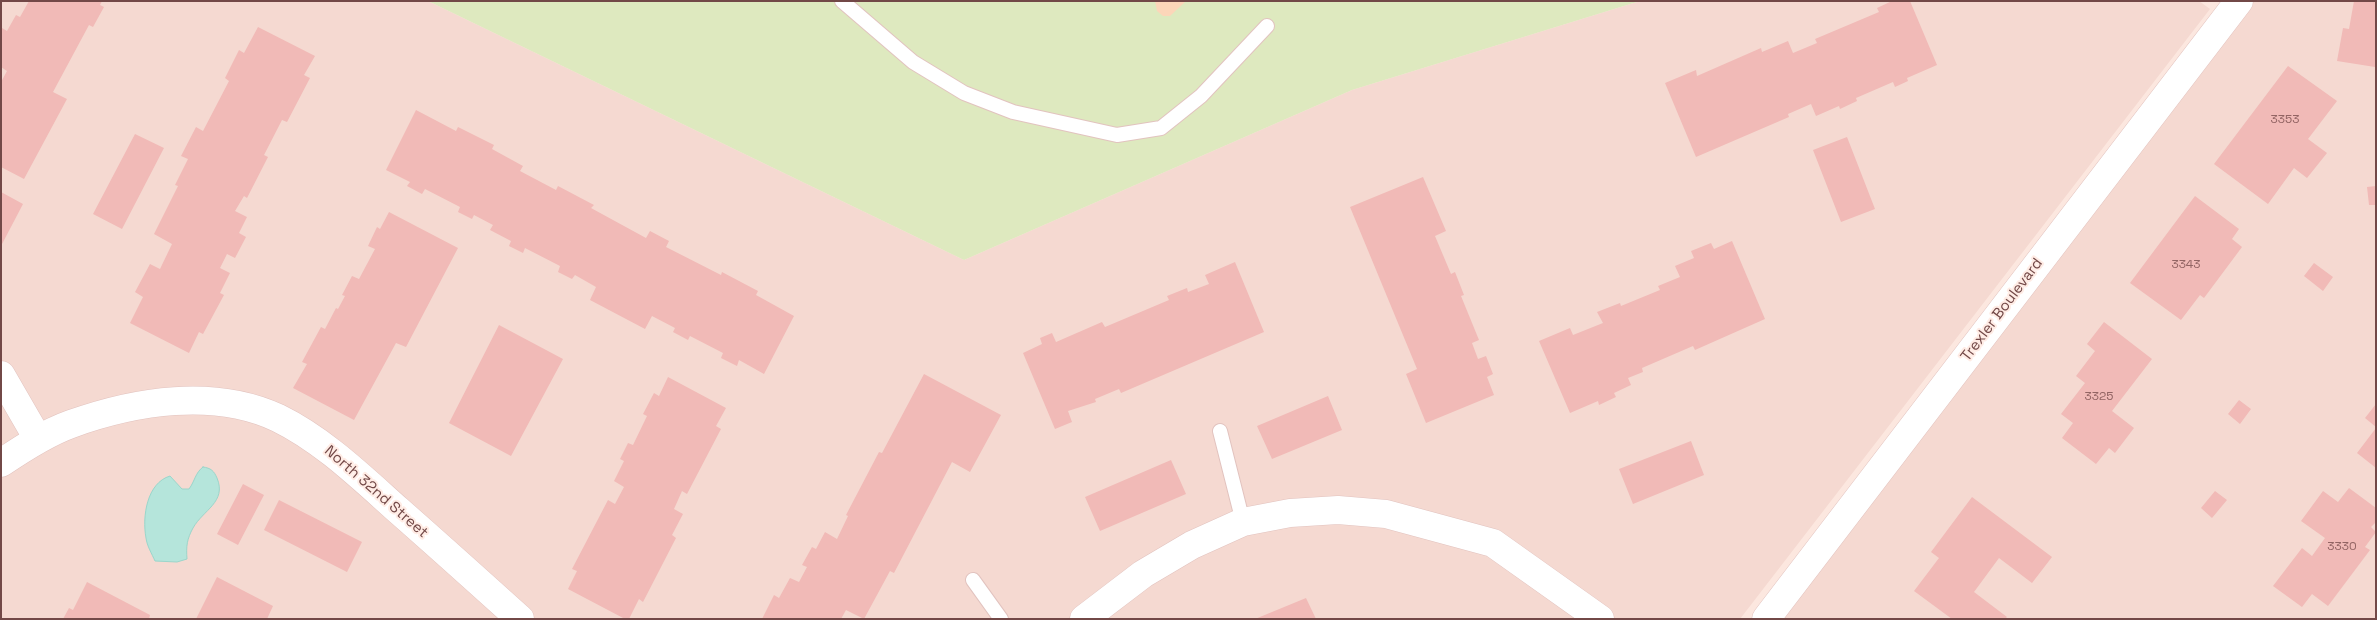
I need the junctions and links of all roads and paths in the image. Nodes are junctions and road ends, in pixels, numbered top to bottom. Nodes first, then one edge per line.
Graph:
1 (842, 1) edge
2 (2239, 1) edge
3 (1267, 26) dead end
4 (1, 375) edge
5 (1220, 431) dead end
6 (38, 439) junction
7 (1, 463) edge
8 (1243, 522) junction
9 (973, 580) dead end
10 (520, 619) edge
11 (1001, 619) edge
12 (1084, 619) edge
13 (1600, 619) edge
14 (1766, 619) edge

1 - 3 lane
2 - 14 street, Trexler Boulevard
4 - 6 street
5 - 8 lane
6 - 7 street, North 32nd Street
6 - 10 street, North 32nd Street
8 - 12 street
8 - 13 street
9 - 11 lane

